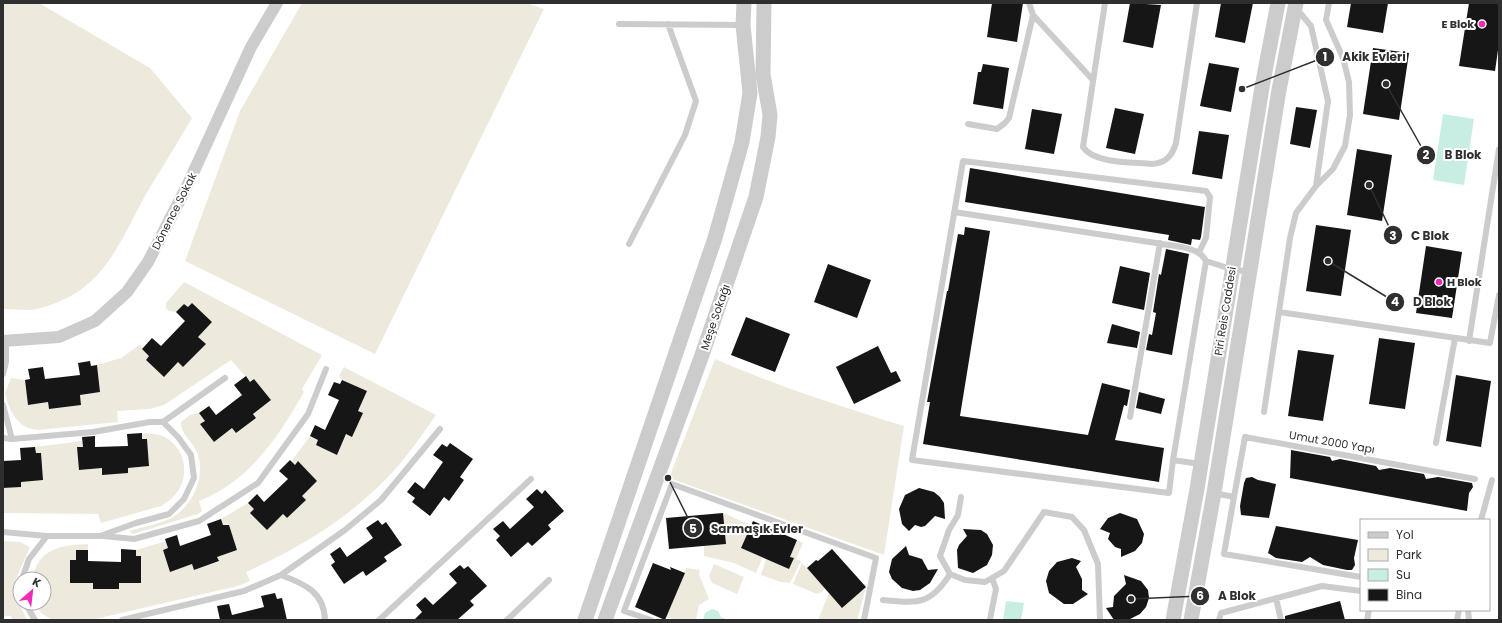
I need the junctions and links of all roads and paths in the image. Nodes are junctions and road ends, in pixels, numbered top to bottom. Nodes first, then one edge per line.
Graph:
1 (278, 3) edge
2 (744, 3) edge
3 (764, 3) edge
4 (1029, 3) edge
5 (1105, 3) edge
6 (1197, 3) edge
7 (1278, 3) edge
8 (1329, 3) edge
9 (1296, 5) edge
10 (1033, 15) junction
11 (619, 24) dead end
12 (668, 24) junction
13 (743, 25) junction
14 (1092, 80) junction
15 (968, 124) dead end
16 (1499, 149) edge
17 (1316, 186) junction
18 (954, 212) junction
19 (1160, 243) junction
20 (629, 244) dead end
21 (1199, 252) junction
22 (1206, 261) junction
23 (1231, 269) junction
24 (1249, 272) junction
25 (1499, 295) edge
26 (1279, 312) junction
27 (1455, 338) junction
28 (4, 341) edge
29 (1469, 341) junction
30 (326, 369) dead end
31 (3, 374) edge
32 (225, 378) dead end
33 (3, 405) edge
34 (1264, 412) dead end
35 (1130, 417) dead end
36 (163, 422) junction
37 (440, 429) dead end
38 (3, 438) edge
39 (12, 439) junction
40 (1436, 443) dead end
41 (1173, 460) junction
42 (1200, 464) junction
43 (1475, 478) dead end
44 (531, 479) dead end
45 (1492, 480) dead end
46 (1214, 493) junction
47 (961, 497) dead end
48 (1234, 497) junction
49 (1481, 519) edge
50 (3, 532) edge
51 (637, 533) junction
52 (47, 536) junction
53 (100, 536) junction
54 (652, 540) junction
55 (25, 571) edge
56 (950, 574) junction
57 (281, 575) junction
58 (1360, 577) edge
59 (992, 578) junction
60 (549, 580) dead end
61 (1360, 591) edge
62 (1276, 598) junction
63 (883, 600) dead end
64 (30, 611) edge
65 (1171, 616) edge
66 (990, 619) dead end
67 (35, 620) edge
68 (122, 620) edge
69 (325, 620) edge
70 (379, 620) edge
71 (507, 620) edge
72 (585, 620) edge
73 (605, 620) edge
74 (651, 620) edge
75 (864, 620) edge
76 (1100, 620) edge
77 (1191, 620) edge
78 (1219, 620) edge
79 (1281, 620) edge

1 - 28 street, Dönence Sokak
2 - 13 street
3 - 51 street, Meşe Sokağı
4 - 10 lane
5 - 14 lane
6 - 14 lane
7 - 23 street, Piri Reis Caddesi
8 - 17 lane
9 - 17 lane
9 - 24 street, Piri Reis Caddesi
10 - 14 lane
10 - 15 lane
11 - 12 lane
12 - 13 lane
12 - 20 lane
13 - 72 street
16 - 29 lane
17 - 26 lane
18 - 19 lane
18 - 21 lane
18 - 41 lane
19 - 21 lane
19 - 35 lane
21 - 22 lane
22 - 23 lane
22 - 41 lane
23 - 24 lane
23 - 42 street, Piri Reis Caddesi
24 - 46 street, Piri Reis Caddesi
25 - 29 lane
26 - 27 lane
26 - 34 lane
27 - 29 lane
27 - 40 lane
28 - 31 lane
30 - 53 lane
32 - 36 lane
33 - 39 lane
36 - 39 lane
36 - 53 lane
37 - 57 lane
38 - 39 lane
41 - 42 lane
42 - 65 street, Piri Reis Caddesi
43 - 48 lane, Umut 2000 Yapı
44 - 70 lane
45 - 49 lane
46 - 48 lane
46 - 77 street, Piri Reis Caddesi
47 - 56 lane
48 - 58 lane, Umut 2000 Yapı
50 - 52 lane
51 - 54 lane
51 - 73 street, Meşe Sokağı
52 - 53 lane
52 - 55 lane
54 - 74 lane
54 - 75 lane
56 - 59 lane
56 - 63 lane
57 - 68 lane
57 - 69 lane
59 - 66 lane
59 - 76 lane
60 - 71 lane
61 - 62 lane
62 - 78 lane
62 - 79 lane
64 - 67 lane

